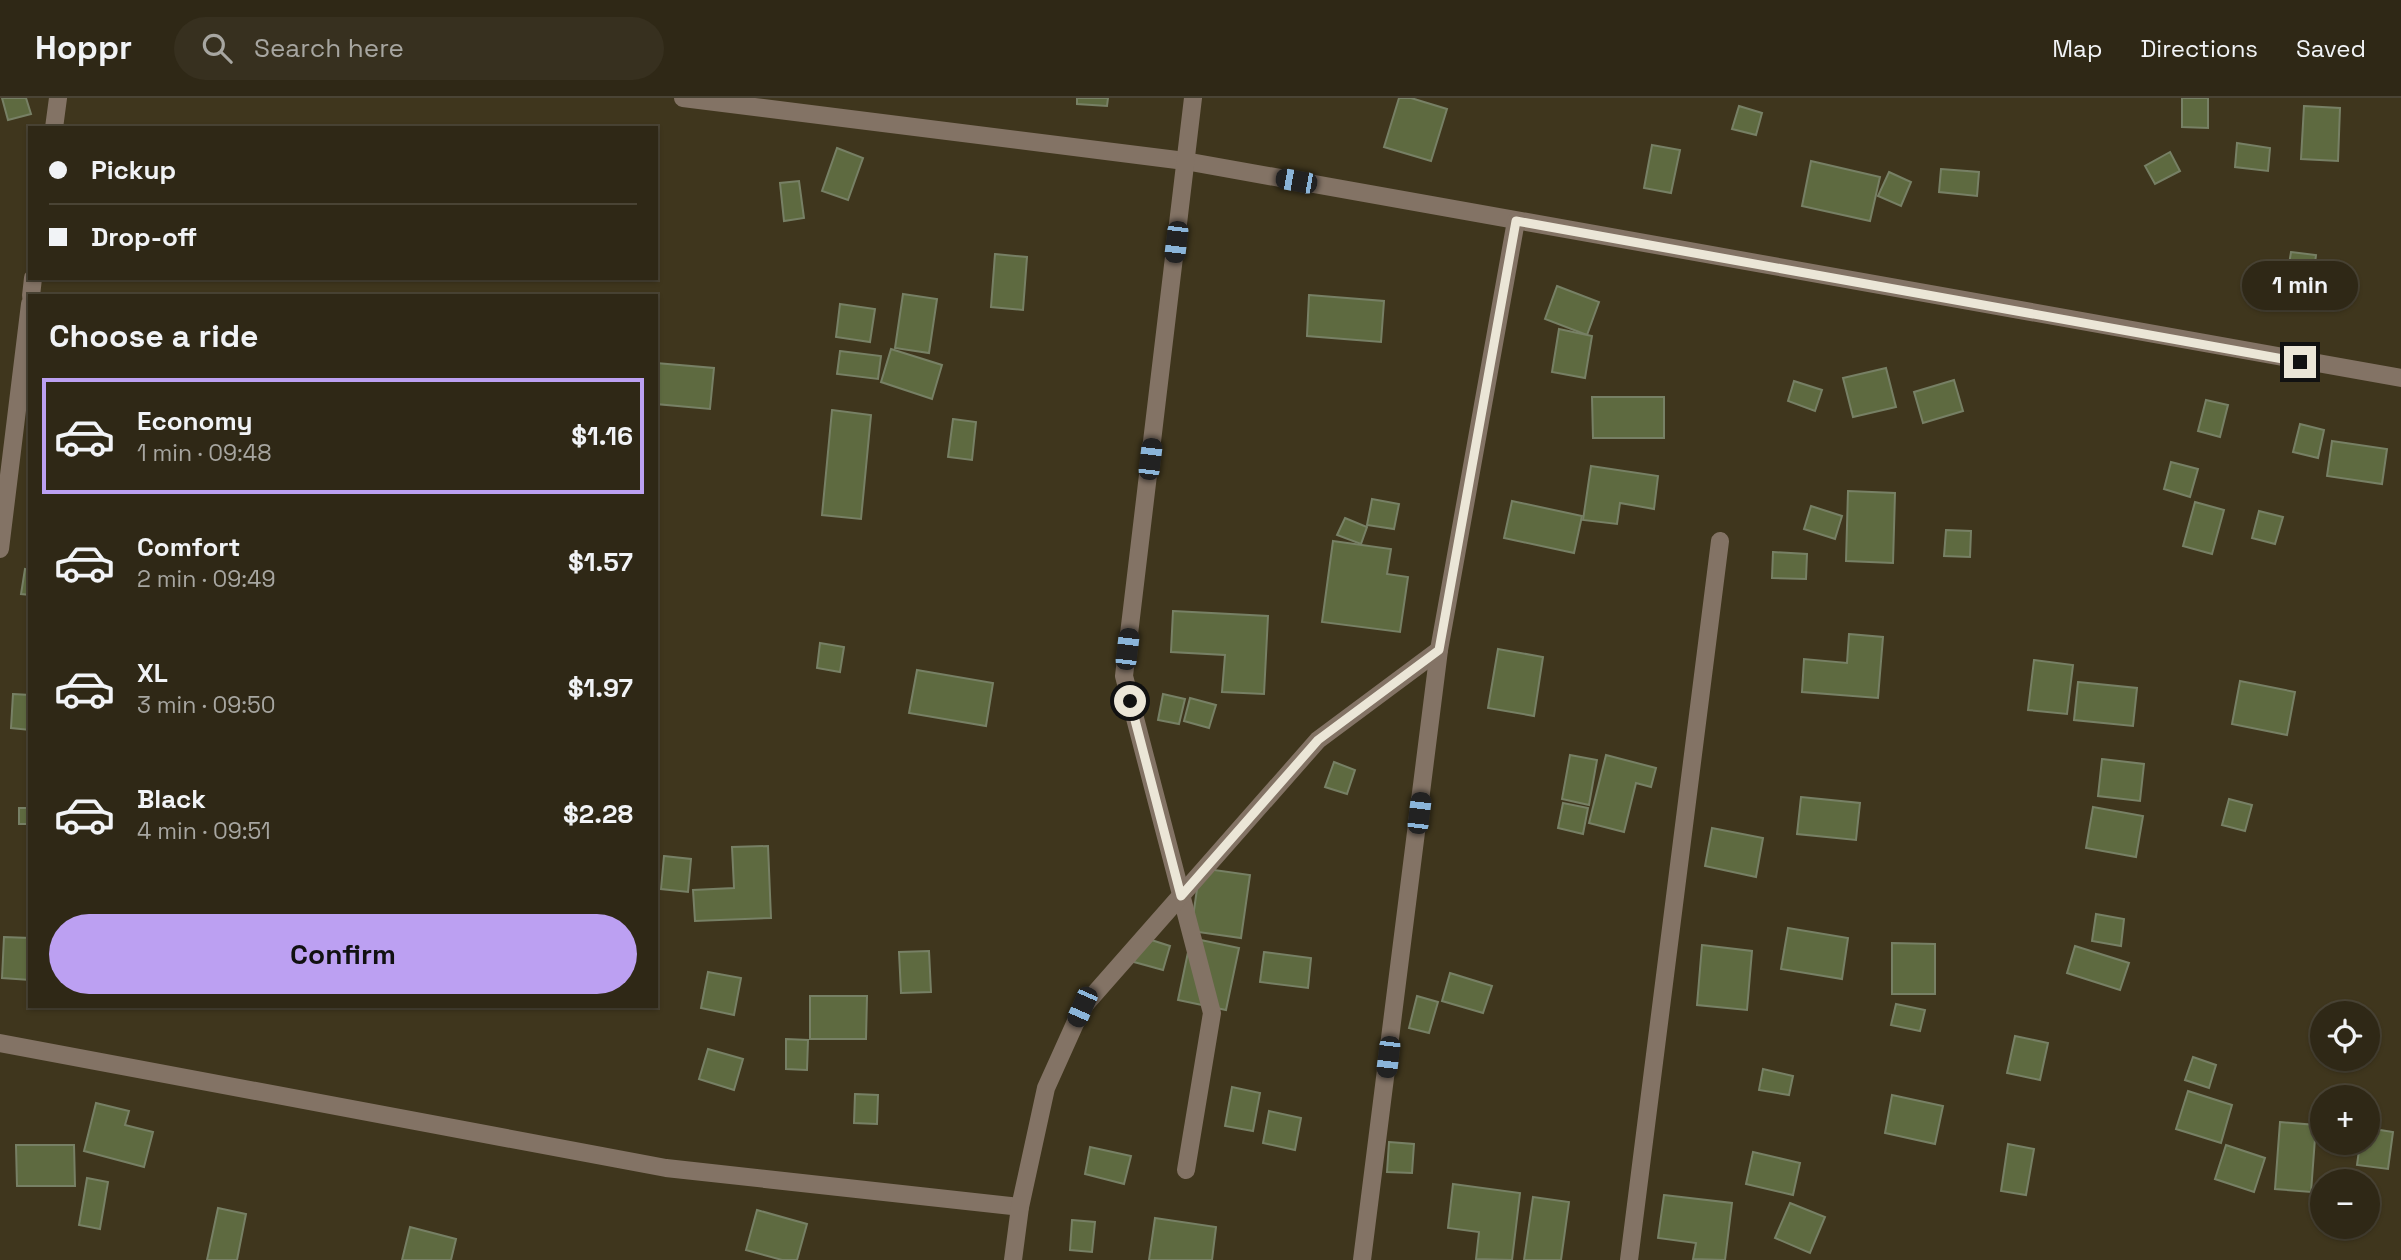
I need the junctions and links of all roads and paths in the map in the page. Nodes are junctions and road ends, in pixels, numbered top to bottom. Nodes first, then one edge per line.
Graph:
1 (58, 98) edge
2 (683, 98) edge
3 (1193, 98) edge
4 (54, 126) edge
5 (1185, 161) junction
6 (1516, 221) junction
7 (28, 320) edge
8 (2401, 378) edge
9 (1720, 541) dead end
10 (0, 548) edge
11 (1439, 650) junction
12 (1181, 896) junction
13 (0, 1044) edge
14 (1186, 1170) dead end
15 (1020, 1207) junction
16 (1013, 1260) edge
17 (1362, 1260) edge
18 (1629, 1260) edge

1 - 4 street
2 - 5 street
3 - 5 street
5 - 6 street
5 - 12 street
6 - 8 street
6 - 11 street
7 - 10 street
9 - 18 street
11 - 12 street
11 - 17 street
12 - 14 street
12 - 15 street
13 - 15 street
15 - 16 street

